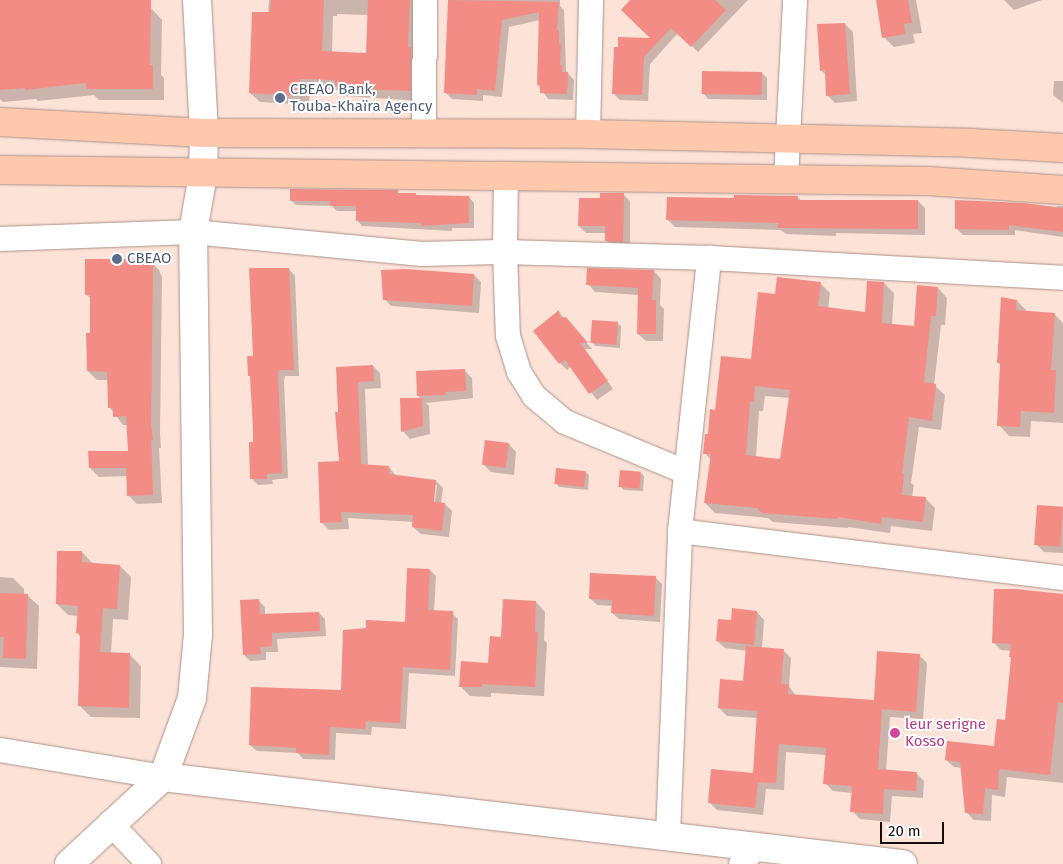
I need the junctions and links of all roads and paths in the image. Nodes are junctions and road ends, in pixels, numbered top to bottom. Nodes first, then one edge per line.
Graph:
1 (197, 0) edge
2 (425, 0) edge
3 (591, 0) edge
4 (796, 0) edge
5 (0, 122) edge
6 (204, 133) junction
7 (424, 133) junction
8 (588, 134) junction
9 (789, 138) junction
10 (1063, 148) edge
11 (0, 170) edge
12 (203, 174) junction
13 (506, 176) junction
14 (786, 179) junction
15 (1063, 190) edge
16 (193, 232) junction
17 (0, 239) edge
18 (505, 252) junction
19 (709, 258) junction
20 (1063, 278) edge
21 (686, 472) junction
22 (680, 531) junction
23 (1063, 578) edge
24 (0, 750) edge
25 (162, 777) junction
26 (110, 823) junction
27 (668, 835) junction
28 (748, 859) edge
29 (69, 864) edge
30 (149, 864) edge
31 (903, 864) edge

1 - 6 street
2 - 7 street
3 - 8 street
4 - 9 street
5 - 6 main road
6 - 7 main road
6 - 12 street
7 - 8 main road
8 - 9 main road
9 - 10 main road
9 - 14 street
11 - 12 main road
12 - 13 main road
12 - 16 street
13 - 14 main road
13 - 18 street
14 - 15 main road
16 - 17 street
16 - 18 street
16 - 25 street
18 - 19 street
18 - 21 street
19 - 20 street
19 - 21 street
21 - 22 street
22 - 23 street
22 - 27 street
24 - 25 street
25 - 26 street
25 - 27 street
26 - 29 street
26 - 30 street
27 - 28 street
28 - 31 street

